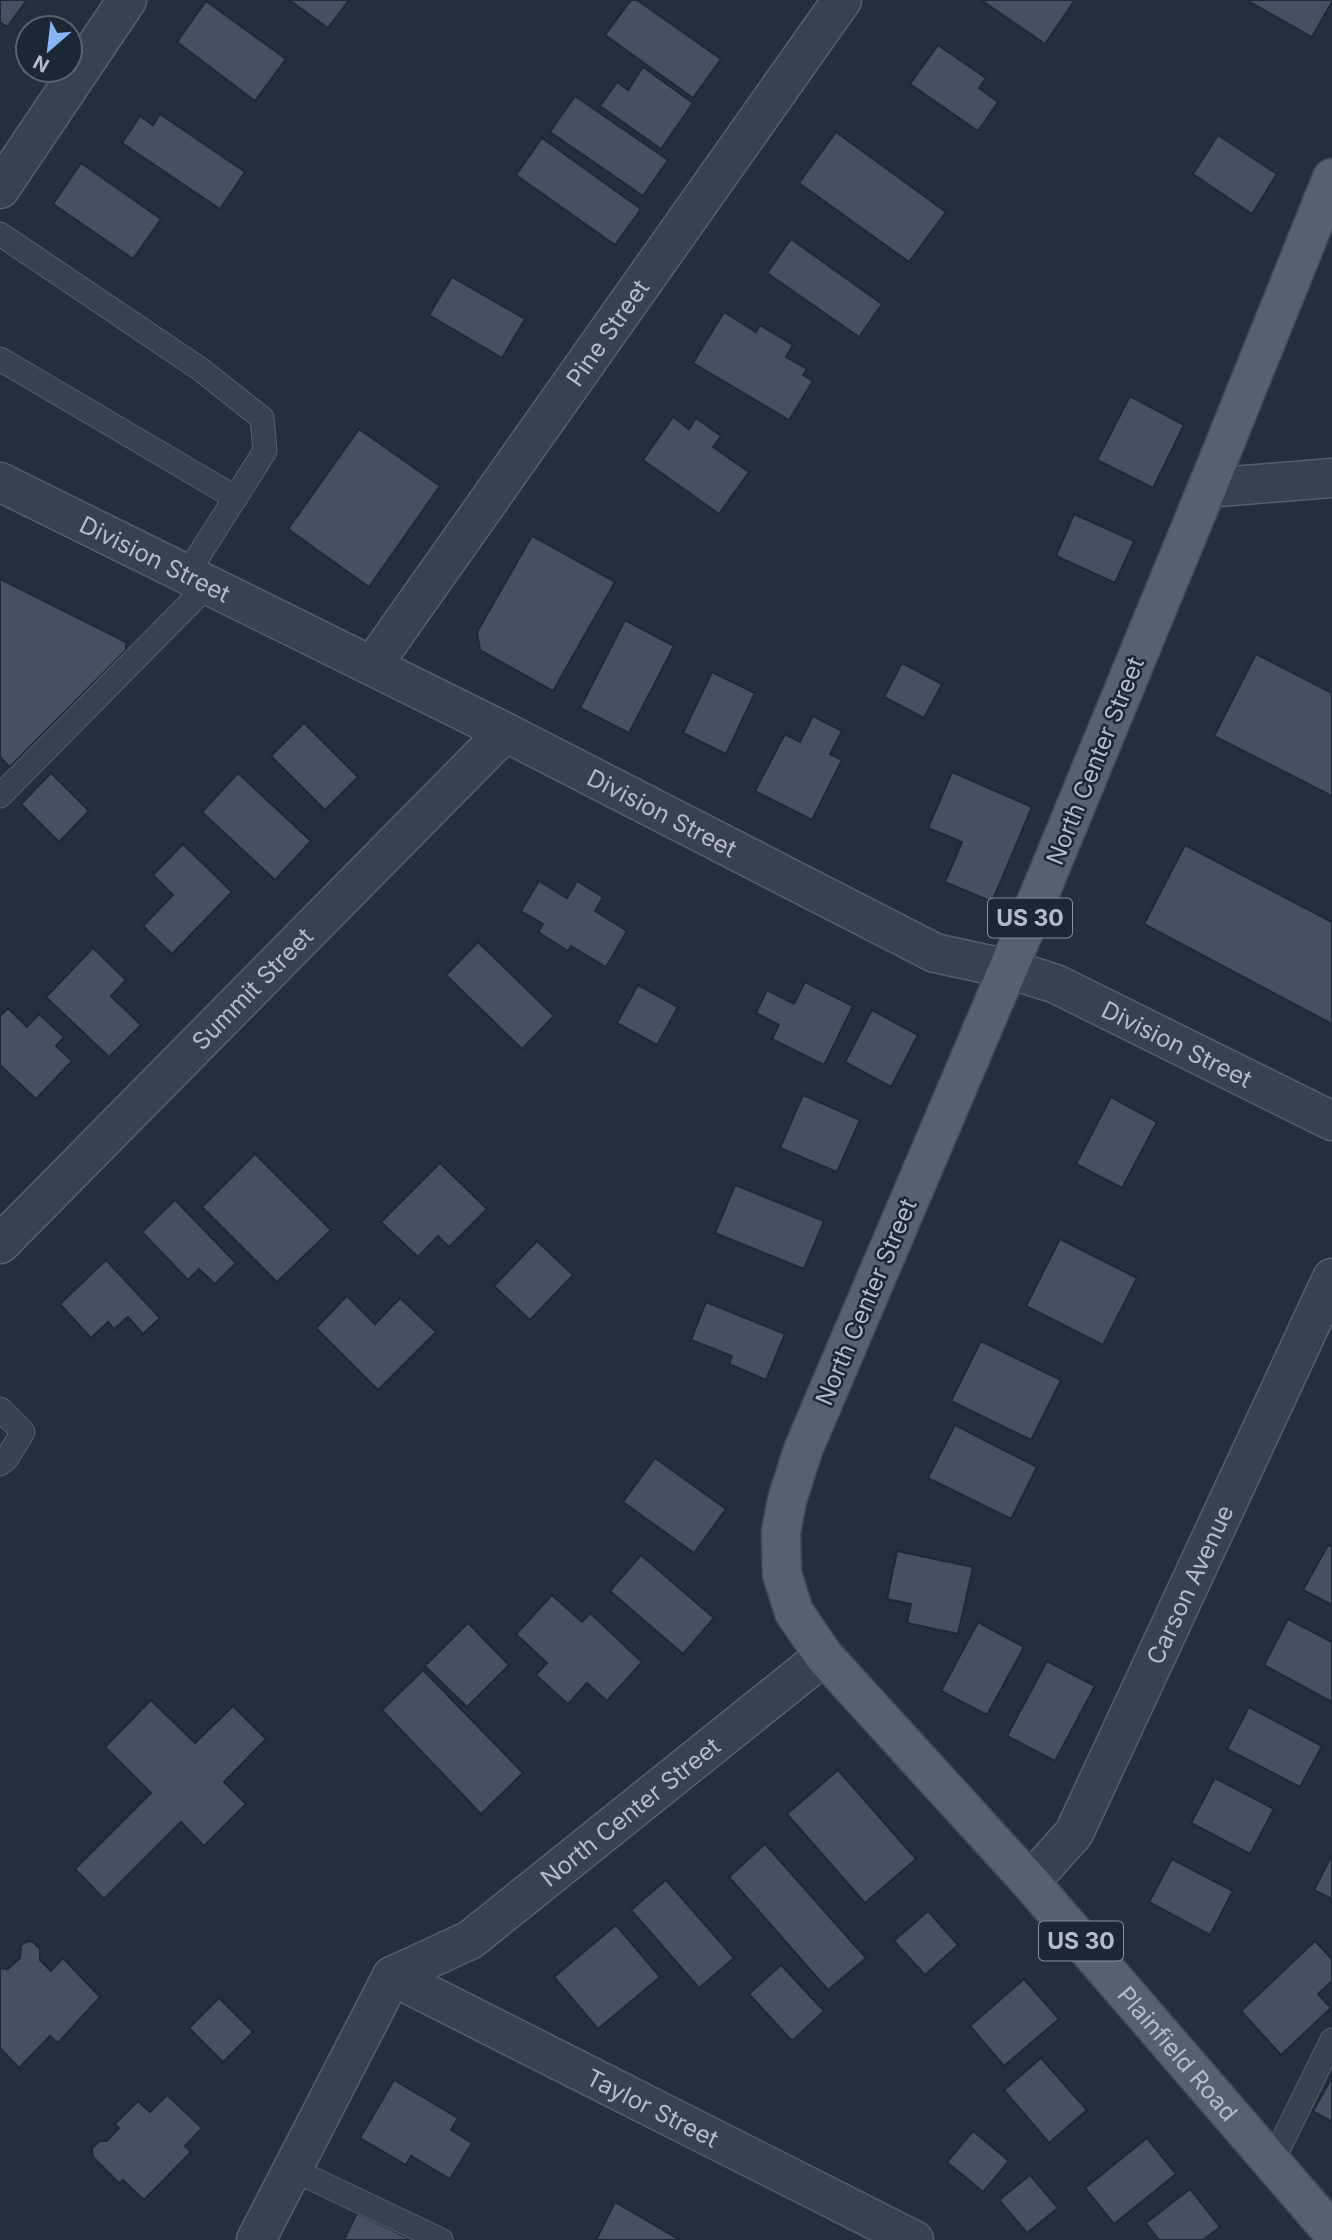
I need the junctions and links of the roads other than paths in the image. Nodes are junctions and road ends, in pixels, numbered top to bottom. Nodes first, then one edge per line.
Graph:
1 (127, 0) edge
2 (842, 0) edge
3 (1332, 178) edge
4 (0, 189) edge
5 (0, 234) edge
6 (0, 359) edge
7 (1332, 478) edge
8 (0, 482) edge
9 (1207, 488) junction
10 (236, 498) junction
11 (197, 580) junction
12 (372, 666) junction
13 (505, 732) junction
14 (0, 796) edge
15 (1009, 969) junction
16 (1332, 1121) edge
17 (0, 1244) edge
18 (1332, 1278) edge
19 (0, 1409) edge
20 (0, 1464) edge
21 (824, 1656) junction
22 (1030, 1882) junction
23 (393, 1976) junction
24 (1332, 2040) edge
25 (1272, 2162) junction
26 (294, 2169) junction
27 (1332, 2232) edge
28 (256, 2240) edge
29 (441, 2240) edge
30 (914, 2240) edge

1 - 4 street
2 - 12 street, Pine Street
3 - 9 main road, North Center Street / US 30
5 - 10 lane
6 - 10 lane
7 - 9 street
8 - 11 street, Division Street
9 - 15 main road, North Center Street / US 30
10 - 11 lane
11 - 12 street, Division Street
11 - 14 lane
12 - 13 street, Division Street
13 - 15 street, Division Street
13 - 17 street, Summit Street
15 - 16 street, Division Street
15 - 21 main road, North Center Street / US 30
18 - 22 street, Carson Avenue
19 - 20 lane
21 - 22 main road, Plainfield Road / US 30
21 - 23 street, North Center Street
22 - 25 main road, Plainfield Road / US 30
23 - 26 street
23 - 30 street, Taylor Street
24 - 25 lane
25 - 27 main road, Plainfield Road / US 30
26 - 28 street
26 - 29 lane

